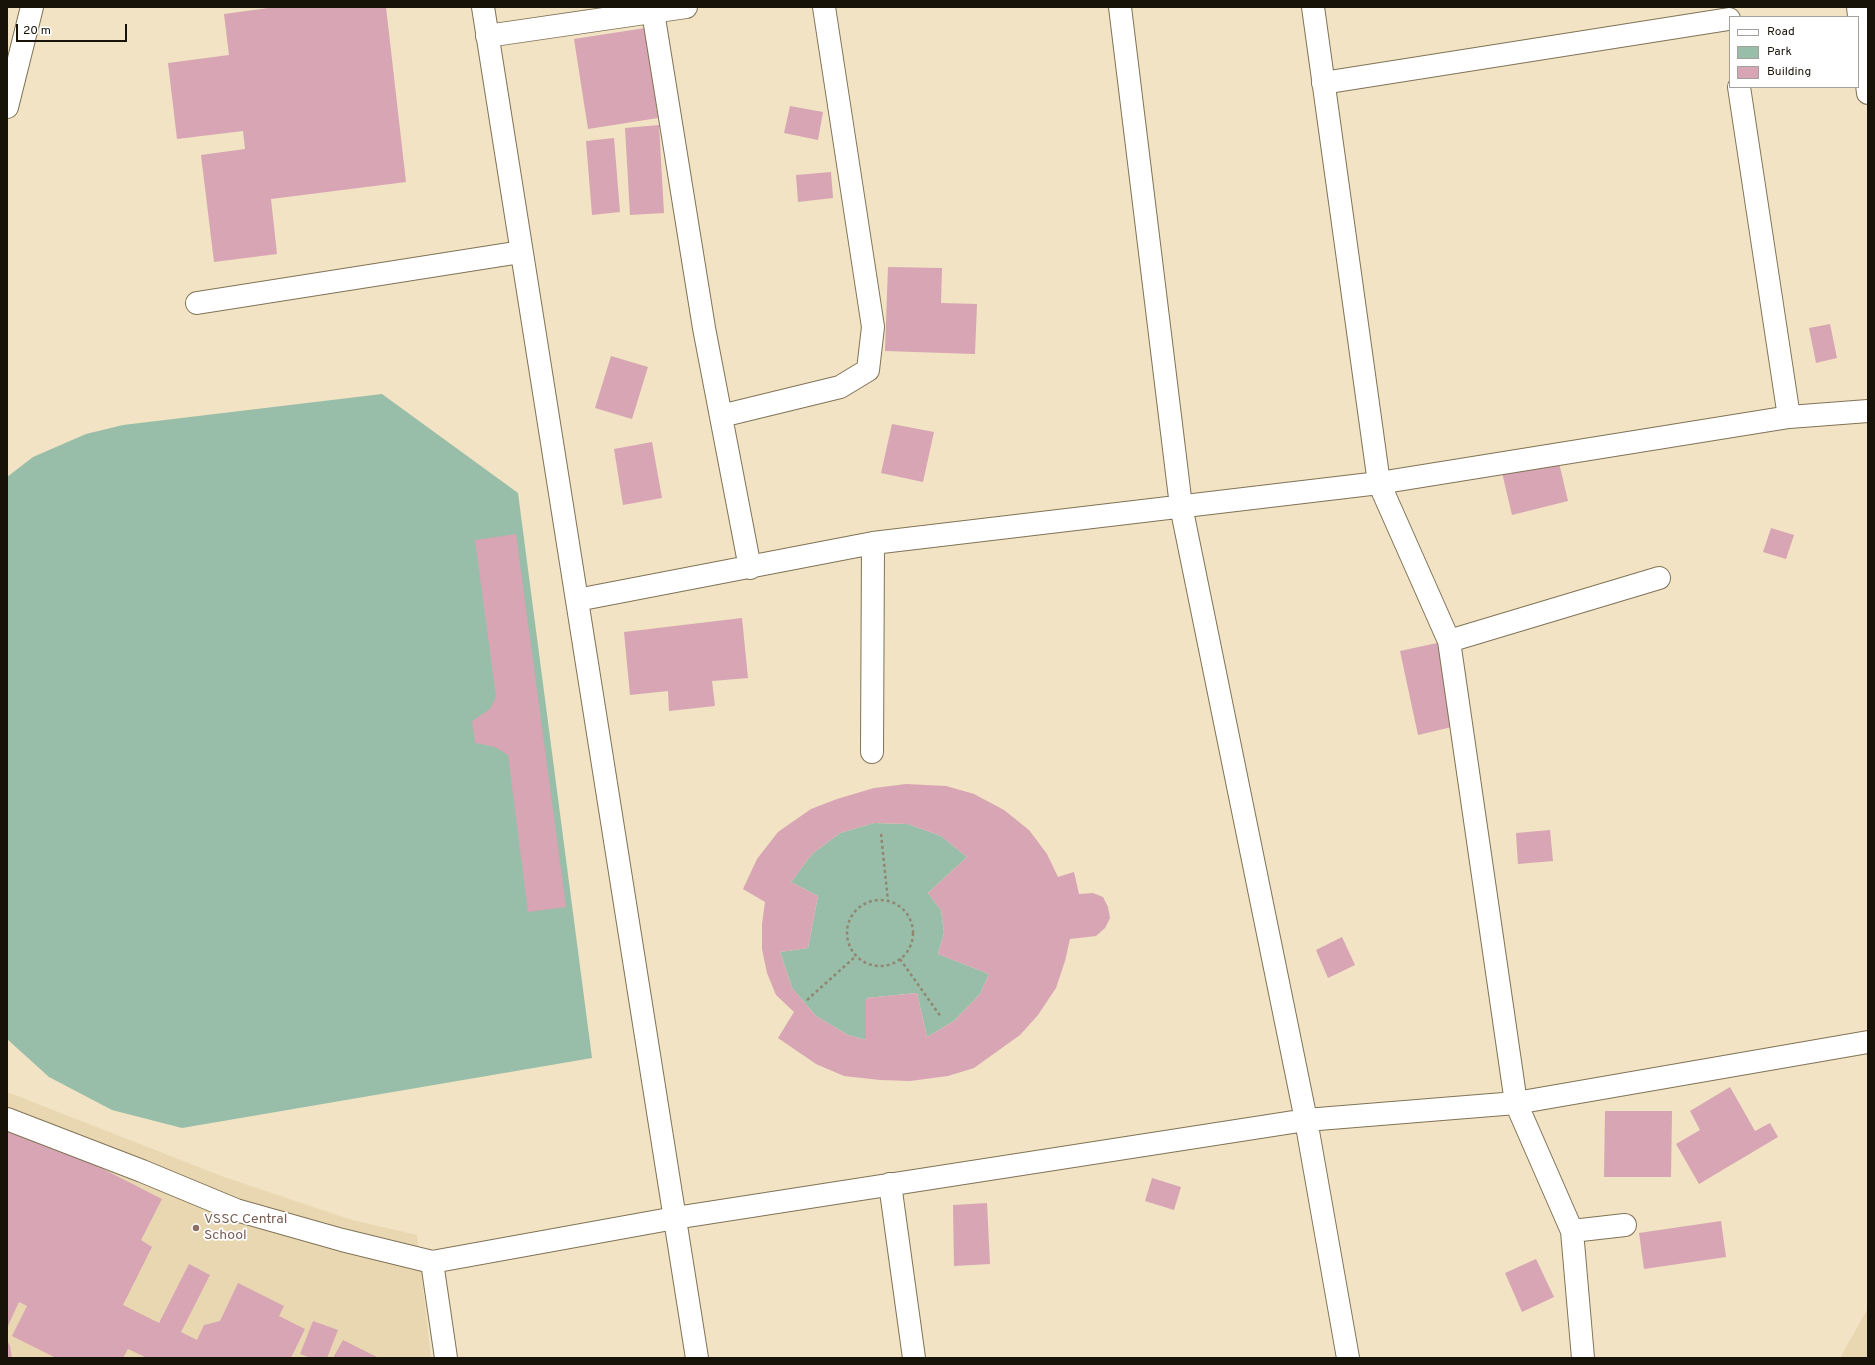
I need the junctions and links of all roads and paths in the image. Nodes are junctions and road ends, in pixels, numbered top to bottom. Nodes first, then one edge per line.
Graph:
1 (32, 7) edge
2 (483, 7) edge
3 (686, 7) edge
4 (824, 7) edge
5 (1120, 7) edge
6 (1313, 7) edge
7 (1858, 7) edge
8 (627, 12) edge
9 (653, 12) junction
10 (1728, 18) edge
11 (487, 36) junction
12 (1323, 83) junction
13 (1739, 88) edge
14 (1868, 92) edge
15 (7, 107) edge
16 (521, 252) junction
17 (197, 303) dead end
18 (1868, 411) edge
19 (721, 416) junction
20 (1789, 417) junction
21 (1379, 483) junction
22 (1181, 506) junction
23 (873, 543) junction
24 (750, 568) junction
25 (1659, 578) dead end
26 (577, 600) junction
27 (1449, 641) junction
28 (872, 752) dead end
29 (881, 834) dead end
30 (888, 901) junction
31 (856, 956) junction
32 (900, 959) junction
33 (807, 1000) dead end
34 (941, 1017) dead end
35 (1868, 1042) edge
36 (1516, 1103) junction
37 (7, 1119) edge
38 (1306, 1120) junction
39 (890, 1184) junction
40 (675, 1218) junction
41 (1625, 1225) dead end
42 (1572, 1231) junction
43 (432, 1262) junction
44 (446, 1358) edge
45 (697, 1358) edge
46 (914, 1358) edge
47 (1348, 1358) edge
48 (1583, 1358) edge

1 - 15 street
2 - 11 street
3 - 9 street
4 - 19 street
5 - 22 street
6 - 12 street
7 - 14 street
8 - 9 street
8 - 11 street
9 - 19 street
10 - 12 street
11 - 16 street
12 - 21 street
13 - 20 street
16 - 17 street
16 - 26 street
18 - 20 street
19 - 24 street
20 - 21 street
21 - 22 street
21 - 27 street
22 - 23 street
22 - 38 street
23 - 24 street
23 - 28 street
24 - 26 street
25 - 27 street
26 - 40 street
27 - 36 street
29 - 30 path
30 - 31 path
30 - 32 path
31 - 32 path
31 - 33 path
32 - 34 path
35 - 36 street
36 - 38 street
36 - 42 street
37 - 43 street
38 - 39 street
38 - 47 street
39 - 40 street
39 - 46 street
40 - 43 street
40 - 45 street
41 - 42 street
42 - 48 street
43 - 44 street

